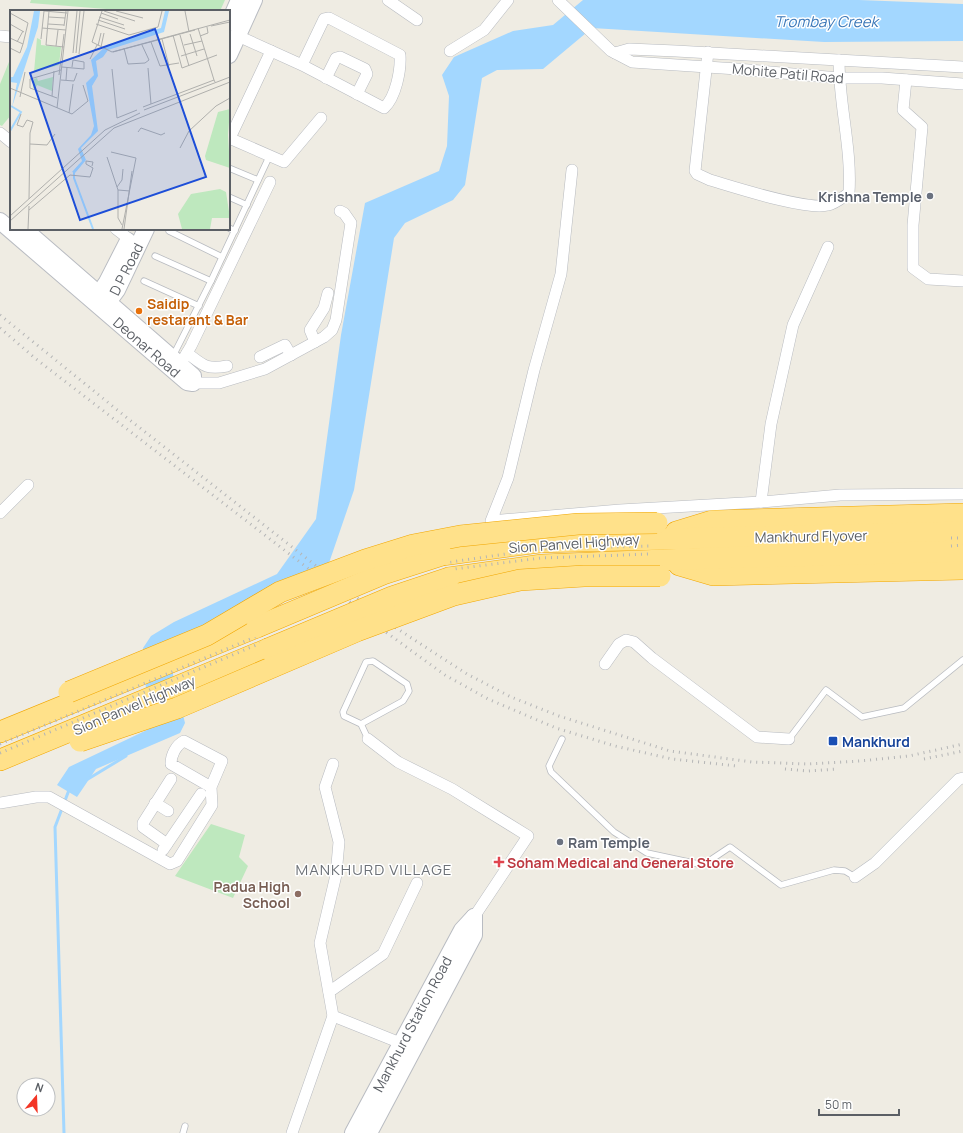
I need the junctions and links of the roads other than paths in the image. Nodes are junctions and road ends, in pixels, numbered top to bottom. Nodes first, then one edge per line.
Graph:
1 (240, 0) edge
2 (254, 0) edge
3 (388, 0) edge
4 (508, 0) edge
5 (560, 2) edge
6 (417, 20) dead end
7 (234, 29) edge
8 (0, 36) edge
9 (10, 37) edge
10 (230, 50) edge
11 (271, 51) junction
12 (450, 51) dead end
13 (678, 51) junction
14 (708, 52) junction
15 (615, 53) junction
16 (738, 54) junction
17 (839, 60) junction
18 (302, 64) junction
19 (677, 65) junction
20 (707, 67) junction
21 (960, 67) edge
22 (737, 69) junction
23 (326, 78) junction
24 (839, 78) junction
25 (906, 80) junction
26 (960, 83) edge
27 (357, 94) junction
28 (321, 118) dead end
29 (0, 133) edge
30 (230, 138) edge
31 (10, 141) edge
32 (269, 157) junction
33 (230, 168) edge
34 (572, 170) dead end
35 (258, 180) junction
36 (270, 182) dead end
37 (230, 196) edge
38 (247, 205) junction
39 (0, 208) edge
40 (340, 211) dead end
41 (10, 216) edge
42 (0, 220) edge
43 (10, 228) edge
44 (12, 230) edge
45 (25, 230) edge
46 (119, 230) edge
47 (145, 230) edge
48 (232, 230) edge
49 (168, 231) dead end
50 (131, 234) edge
51 (828, 247) dead end
52 (155, 256) dead end
53 (222, 257) junction
54 (211, 281) junction
55 (963, 281) edge
56 (144, 282) dead end
57 (328, 292) dead end
58 (101, 301) junction
59 (199, 306) junction
60 (315, 342) junction
61 (291, 355) junction
62 (260, 357) dead end
63 (179, 362) junction
64 (227, 366) dead end
65 (193, 383) joint
66 (28, 485) dead end
67 (963, 494) edge
68 (761, 502) junction
69 (0, 513) edge
70 (963, 514) edge
71 (658, 530) junction
72 (963, 532) edge
73 (712, 548) junction
74 (963, 551) edge
75 (660, 568) junction
76 (963, 569) edge
77 (963, 660) edge
78 (605, 664) dead end
79 (28, 721) junction
80 (361, 724) junction
81 (0, 732) edge
82 (368, 739) joint
83 (562, 739) dead end
84 (788, 739) joint
85 (35, 746) junction
86 (0, 760) edge
87 (333, 764) dead end
88 (963, 778) edge
89 (171, 779) dead end
90 (211, 787) junction
91 (201, 794) dead end
92 (0, 803) edge
93 (155, 803) junction
94 (168, 811) dead end
95 (167, 844) junction
96 (158, 857) junction
97 (855, 877) joint
98 (417, 883) dead end
99 (474, 917) joint
100 (329, 992) junction
101 (333, 1016) junction
102 (408, 1046) junction
103 (185, 1126) dead end
104 (183, 1133) edge
105 (292, 1133) edge
106 (353, 1133) edge
107 (369, 1133) edge

1 - 7 street
2 - 7 street
3 - 6 street
4 - 12 street
5 - 15 street, Mohite Patil Road
7 - 10 street
7 - 11 street
8 - 9 street
11 - 18 street
11 - 30 street
13 - 14 street
13 - 15 street
13 - 19 street
14 - 16 street
14 - 20 street
15 - 19 street, Mohite Patil Road
16 - 17 street
16 - 22 street
17 - 21 street
17 - 24 street
18 - 23 street
18 - 27 street
19 - 20 street, Mohite Patil Road
20 - 22 street, Mohite Patil Road
20 - 24 street
21 - 26 street
22 - 24 street, Mohite Patil Road
23 - 27 street
23 - 27 street
24 - 25 street, Mohite Patil Road
25 - 26 street, Mohite Patil Road
25 - 55 street
28 - 32 street
29 - 31 street
30 - 32 street
32 - 35 lane
33 - 35 lane
34 - 68 street
35 - 38 lane
36 - 63 street
37 - 38 lane
38 - 48 lane
39 - 41 street
40 - 60 street
42 - 43 street, Deonar Road
44 - 58 street, Deonar Road
45 - 58 street, Deonar Road
46 - 50 street
47 - 58 street, D P Road
48 - 53 lane
49 - 53 lane
50 - 58 street, D P Road
51 - 68 street
52 - 54 lane
53 - 54 lane
54 - 59 lane
56 - 59 lane
57 - 60 street
58 - 63 street, Deonar Road
59 - 63 lane
60 - 61 street
61 - 62 street
61 - 65 street
63 - 64 street
63 - 65 street, Deonar Road
66 - 69 street
67 - 68 street
70 - 73 highway
71 - 73 highway
71 - 79 highway, Sion Panvel Highway, bridge
71 - 79 highway, bridge
72 - 73 highway, Mankhurd Flyover
73 - 74 highway, Mankhurd Flyover
73 - 75 highway
73 - 76 highway
75 - 85 highway, bridge
75 - 85 highway, Sion Panvel Highway, bridge
77 - 84 lane
78 - 84 street
79 - 81 highway, Sion Panvel Highway
80 - 80 lane
80 - 82 lane
82 - 99 street, Mankhurd Station Road
83 - 97 lane
85 - 86 highway, Sion Panvel Highway
87 - 100 street
88 - 97 street
89 - 93 street
90 - 90 street
90 - 96 street
91 - 95 street
92 - 96 street
93 - 94 street
93 - 95 street
95 - 96 street
98 - 100 street
99 - 102 street, Mankhurd Station Road
100 - 101 street
101 - 102 street
101 - 105 street
102 - 106 street, Mankhurd Station Road
102 - 107 street, Mankhurd Station Road
103 - 104 lane

